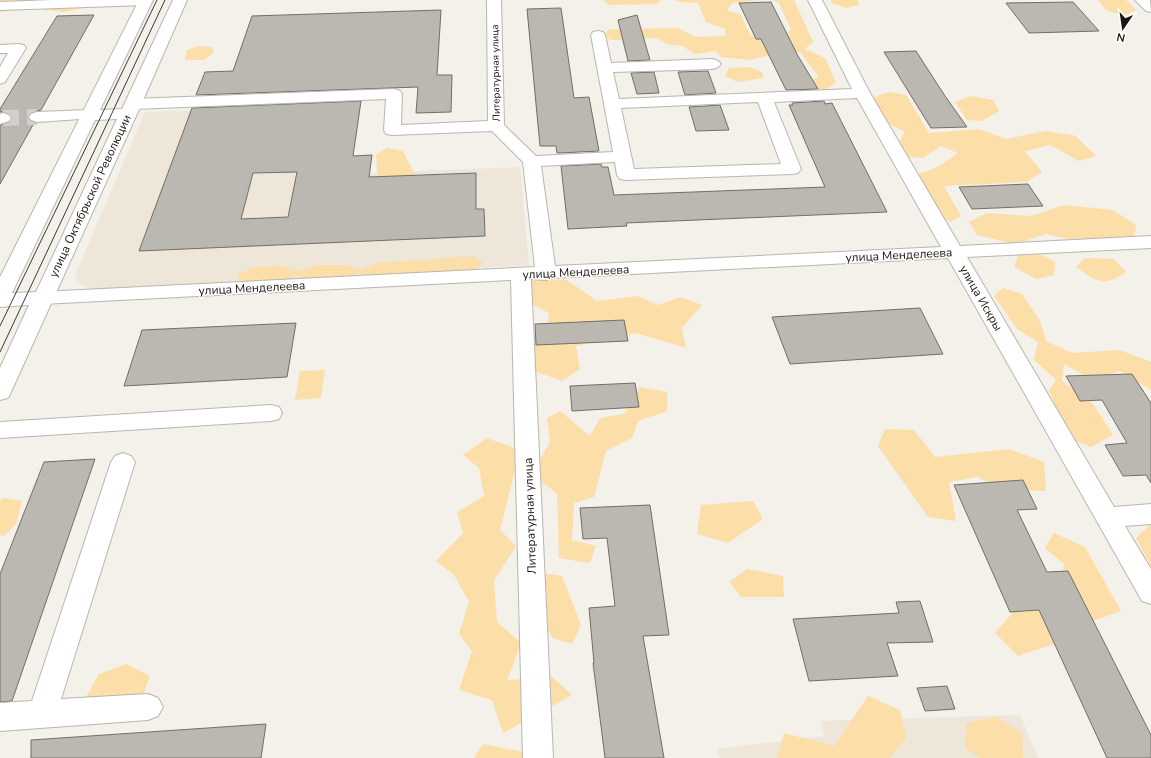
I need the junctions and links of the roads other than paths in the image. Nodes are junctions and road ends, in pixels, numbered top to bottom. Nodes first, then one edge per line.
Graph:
1 (154, 0) edge
2 (180, 0) edge
3 (494, 0) edge
4 (815, 0) edge
5 (1142, 0) edge
6 (74, 2) edge
7 (0, 6) edge
8 (1151, 8) edge
9 (598, 35) dead end
10 (0, 49) edge
11 (713, 64) dead end
12 (604, 68) junction
13 (0, 79) edge
14 (862, 93) junction
15 (764, 98) junction
16 (612, 104) junction
17 (131, 109) junction
18 (92, 110) junction
19 (37, 117) tunnel mouth
20 (496, 126) junction
21 (622, 157) junction
22 (532, 161) junction
23 (1151, 242) edge
24 (1130, 243) junction
25 (955, 252) junction
26 (1151, 257) edge
27 (546, 274) junction
28 (521, 275) junction
29 (0, 296) edge
30 (42, 298) junction
31 (0, 300) edge
32 (0, 392) edge
33 (271, 413) dead end
34 (0, 430) edge
35 (123, 462) dead end
36 (1151, 514) edge
37 (1107, 518) junction
38 (1151, 594) edge
39 (148, 707) dead end
40 (42, 715) junction
41 (0, 717) edge
42 (538, 758) edge

1 - 2 street
1 - 6 street
1 - 18 street
2 - 17 street, улица Октябрьской Революции
3 - 20 street, Литературная улица
4 - 14 street, улица Искры
5 - 8 street
6 - 7 street
9 - 12 street
10 - 13 street
11 - 12 street
12 - 16 street
14 - 15 street
14 - 25 street, улица Искры
15 - 16 street
15 - 21 street
16 - 21 street
17 - 18 street
17 - 20 street
17 - 30 street, улица Октябрьской Революции
18 - 19 street
18 - 29 street
20 - 22 street, Литературная улица
21 - 22 street
22 - 27 street
23 - 24 street, улица Менделеева
24 - 25 street, улица Менделеева
24 - 26 street
25 - 27 street, улица Менделеева
25 - 37 street, улица Искры
27 - 28 street, улица Менделеева
28 - 30 street, улица Менделеева
28 - 42 street, Литературная улица
30 - 31 street, улица Менделеева
30 - 32 street, улица Октябрьской Революции
33 - 34 street
35 - 40 street
36 - 37 street
37 - 38 street, улица Искры
39 - 40 street
40 - 41 street

